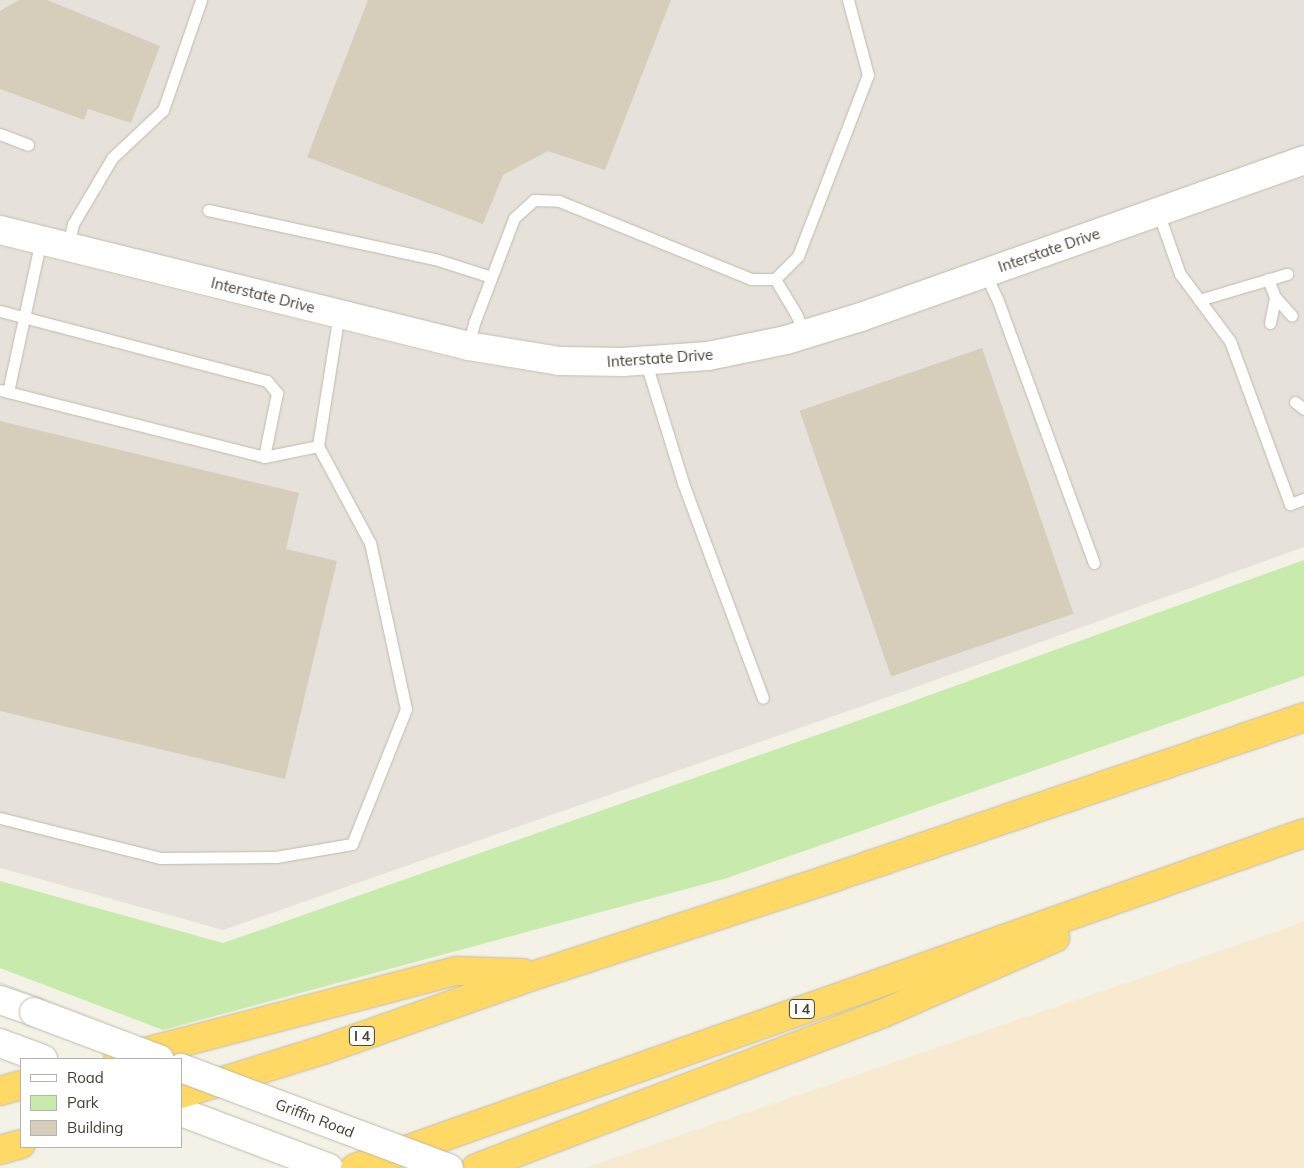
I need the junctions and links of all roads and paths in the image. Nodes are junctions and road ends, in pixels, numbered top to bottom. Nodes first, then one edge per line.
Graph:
1 (201, 0) edge
2 (848, 0) edge
3 (0, 134) edge
4 (28, 145) dead end
5 (1304, 160) edge
6 (208, 210) dead end
7 (1158, 212) junction
8 (0, 230) edge
9 (41, 240) junction
10 (68, 247) junction
11 (985, 273) junction
12 (1287, 274) dead end
13 (491, 277) junction
14 (775, 279) junction
15 (1268, 279) junction
16 (1275, 297) junction
17 (1198, 300) junction
18 (0, 311) edge
19 (339, 314) junction
20 (1292, 316) dead end
21 (24, 318) junction
22 (1270, 323) dead end
23 (805, 334) junction
24 (468, 346) junction
25 (645, 360) junction
26 (4, 391) edge
27 (318, 446) junction
28 (264, 457) junction
29 (1304, 499) edge
30 (1094, 563) dead end
31 (763, 698) dead end
32 (1304, 717) edge
33 (0, 818) edge
34 (1304, 833) edge
35 (1250, 852) junction
36 (542, 973) junction
37 (0, 1000) edge
38 (0, 1043) edge
39 (40, 1058) edge
40 (122, 1058) edge
41 (156, 1058) edge
42 (182, 1068) edge
43 (20, 1085) edge
44 (0, 1091) edge
45 (182, 1094) edge
46 (182, 1112) edge
47 (20, 1144) edge
48 (0, 1150) edge
49 (329, 1168) edge
50 (355, 1168) edge
51 (449, 1168) edge
52 (476, 1168) edge

1 - 10 lane
2 - 14 lane
3 - 4 lane
5 - 7 street, Interstate Drive
6 - 13 lane
7 - 11 street, Interstate Drive
7 - 17 lane
8 - 9 street, Interstate Drive
9 - 10 street, Interstate Drive
9 - 21 lane
10 - 19 street, Interstate Drive
11 - 23 street, Interstate Drive
11 - 30 lane
12 - 15 lane
13 - 14 lane
13 - 24 lane
14 - 23 lane
15 - 16 lane
15 - 17 lane
16 - 20 lane
16 - 22 lane
17 - 29 lane
18 - 21 lane
19 - 24 street, Interstate Drive
19 - 27 lane
21 - 26 lane
21 - 28 lane
23 - 25 street, Interstate Drive
24 - 25 street, Interstate Drive
25 - 31 lane
26 - 28 lane
27 - 28 lane
27 - 33 lane
32 - 36 highway, I 4
34 - 35 highway, I 4
35 - 50 highway, I 4
35 - 52 highway
36 - 40 highway
36 - 45 highway, I 4
37 - 41 street, bridge
38 - 39 street
42 - 51 street, Griffin Road, bridge
43 - 44 highway
46 - 49 street
47 - 48 highway

